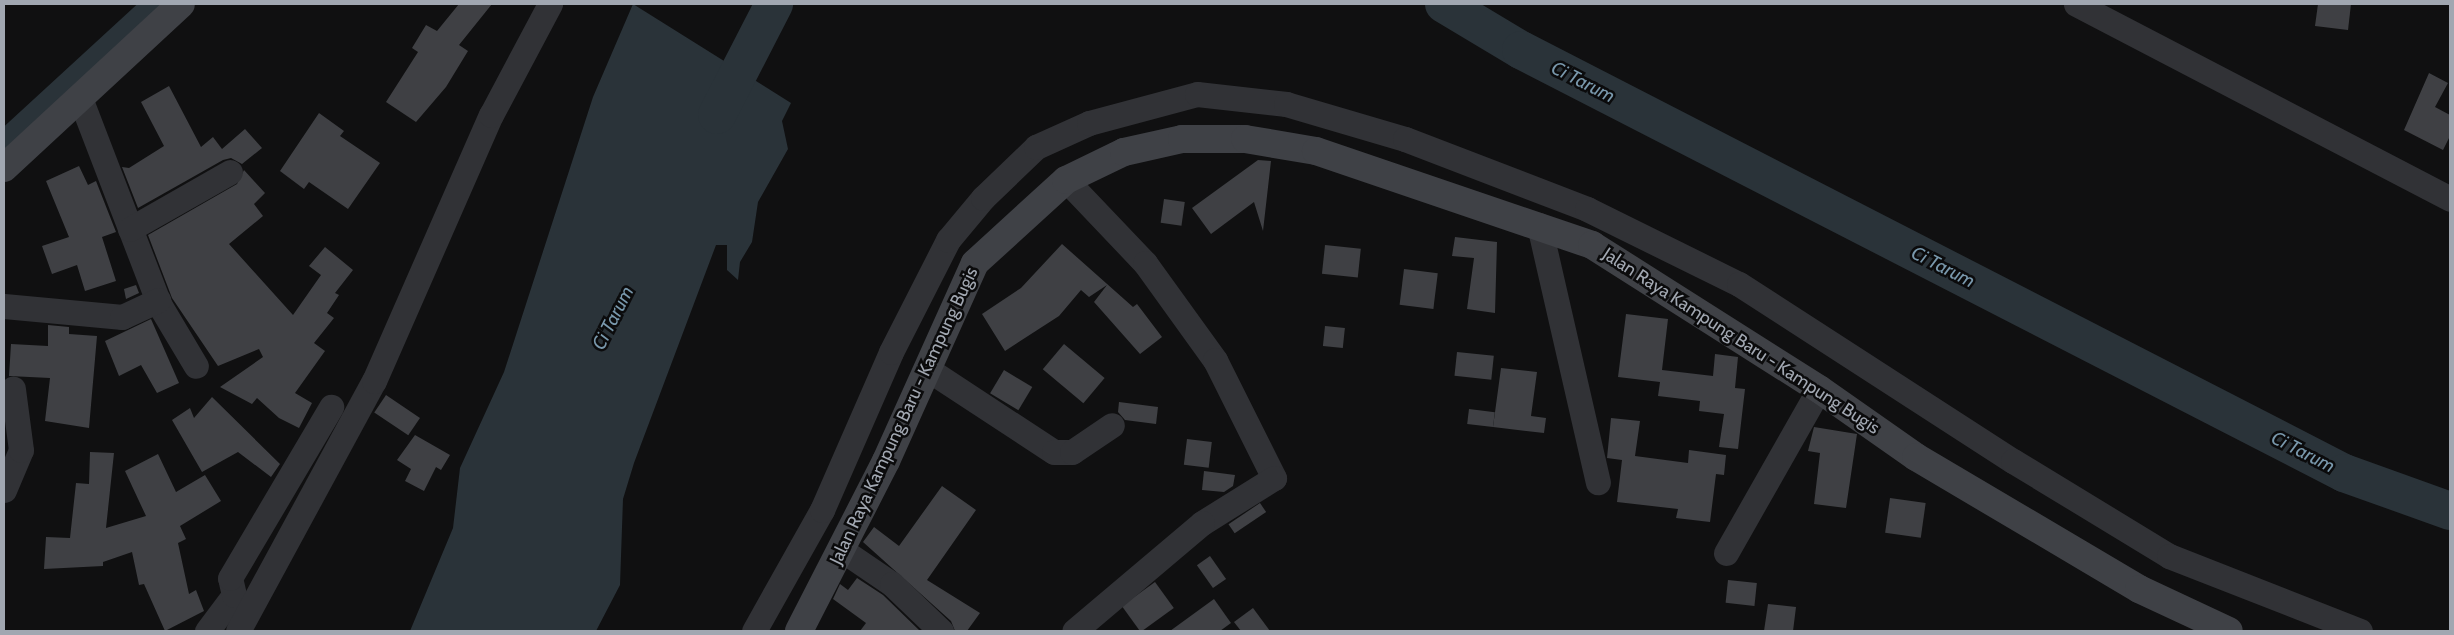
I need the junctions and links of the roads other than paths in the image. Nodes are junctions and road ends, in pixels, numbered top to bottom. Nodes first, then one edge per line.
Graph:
1 (181, 4) edge
2 (550, 4) edge
3 (2076, 4) edge
4 (80, 98) junction
5 (4, 168) edge
6 (230, 172) dead end
7 (1066, 180) junction
8 (2450, 199) edge
9 (1538, 225) junction
10 (130, 229) junction
11 (158, 300) junction
12 (4, 306) edge
13 (196, 366) dead end
14 (929, 370) junction
15 (1819, 388) junction
16 (13, 389) dead end
17 (331, 407) dead end
18 (1112, 425) dead end
19 (1598, 482) dead end
20 (4, 490) edge
21 (842, 550) junction
22 (1726, 553) dead end
23 (207, 631) edge
24 (238, 631) edge
25 (754, 631) edge
26 (799, 631) edge
27 (941, 631) edge
28 (1074, 631) edge
29 (2229, 631) edge
30 (2360, 631) edge

1 - 4 street
2 - 24 street
3 - 8 street
4 - 5 street
4 - 10 street
6 - 10 street
7 - 9 street, Jalan Raya Kampung Baru - Kampung Bugis
7 - 14 street, Jalan Raya Kampung Baru - Kampung Bugis
7 - 28 street
9 - 15 street, Jalan Raya Kampung Baru - Kampung Bugis
9 - 19 street
10 - 11 street
11 - 12 street
11 - 13 street
14 - 18 street
14 - 21 street, Jalan Raya Kampung Baru - Kampung Bugis
15 - 22 street
15 - 29 street, Jalan Raya Kampung Baru - Kampung Bugis
16 - 20 street
17 - 23 street
21 - 26 street, Jalan Raya Kampung Baru - Kampung Bugis
21 - 27 street
25 - 30 street

